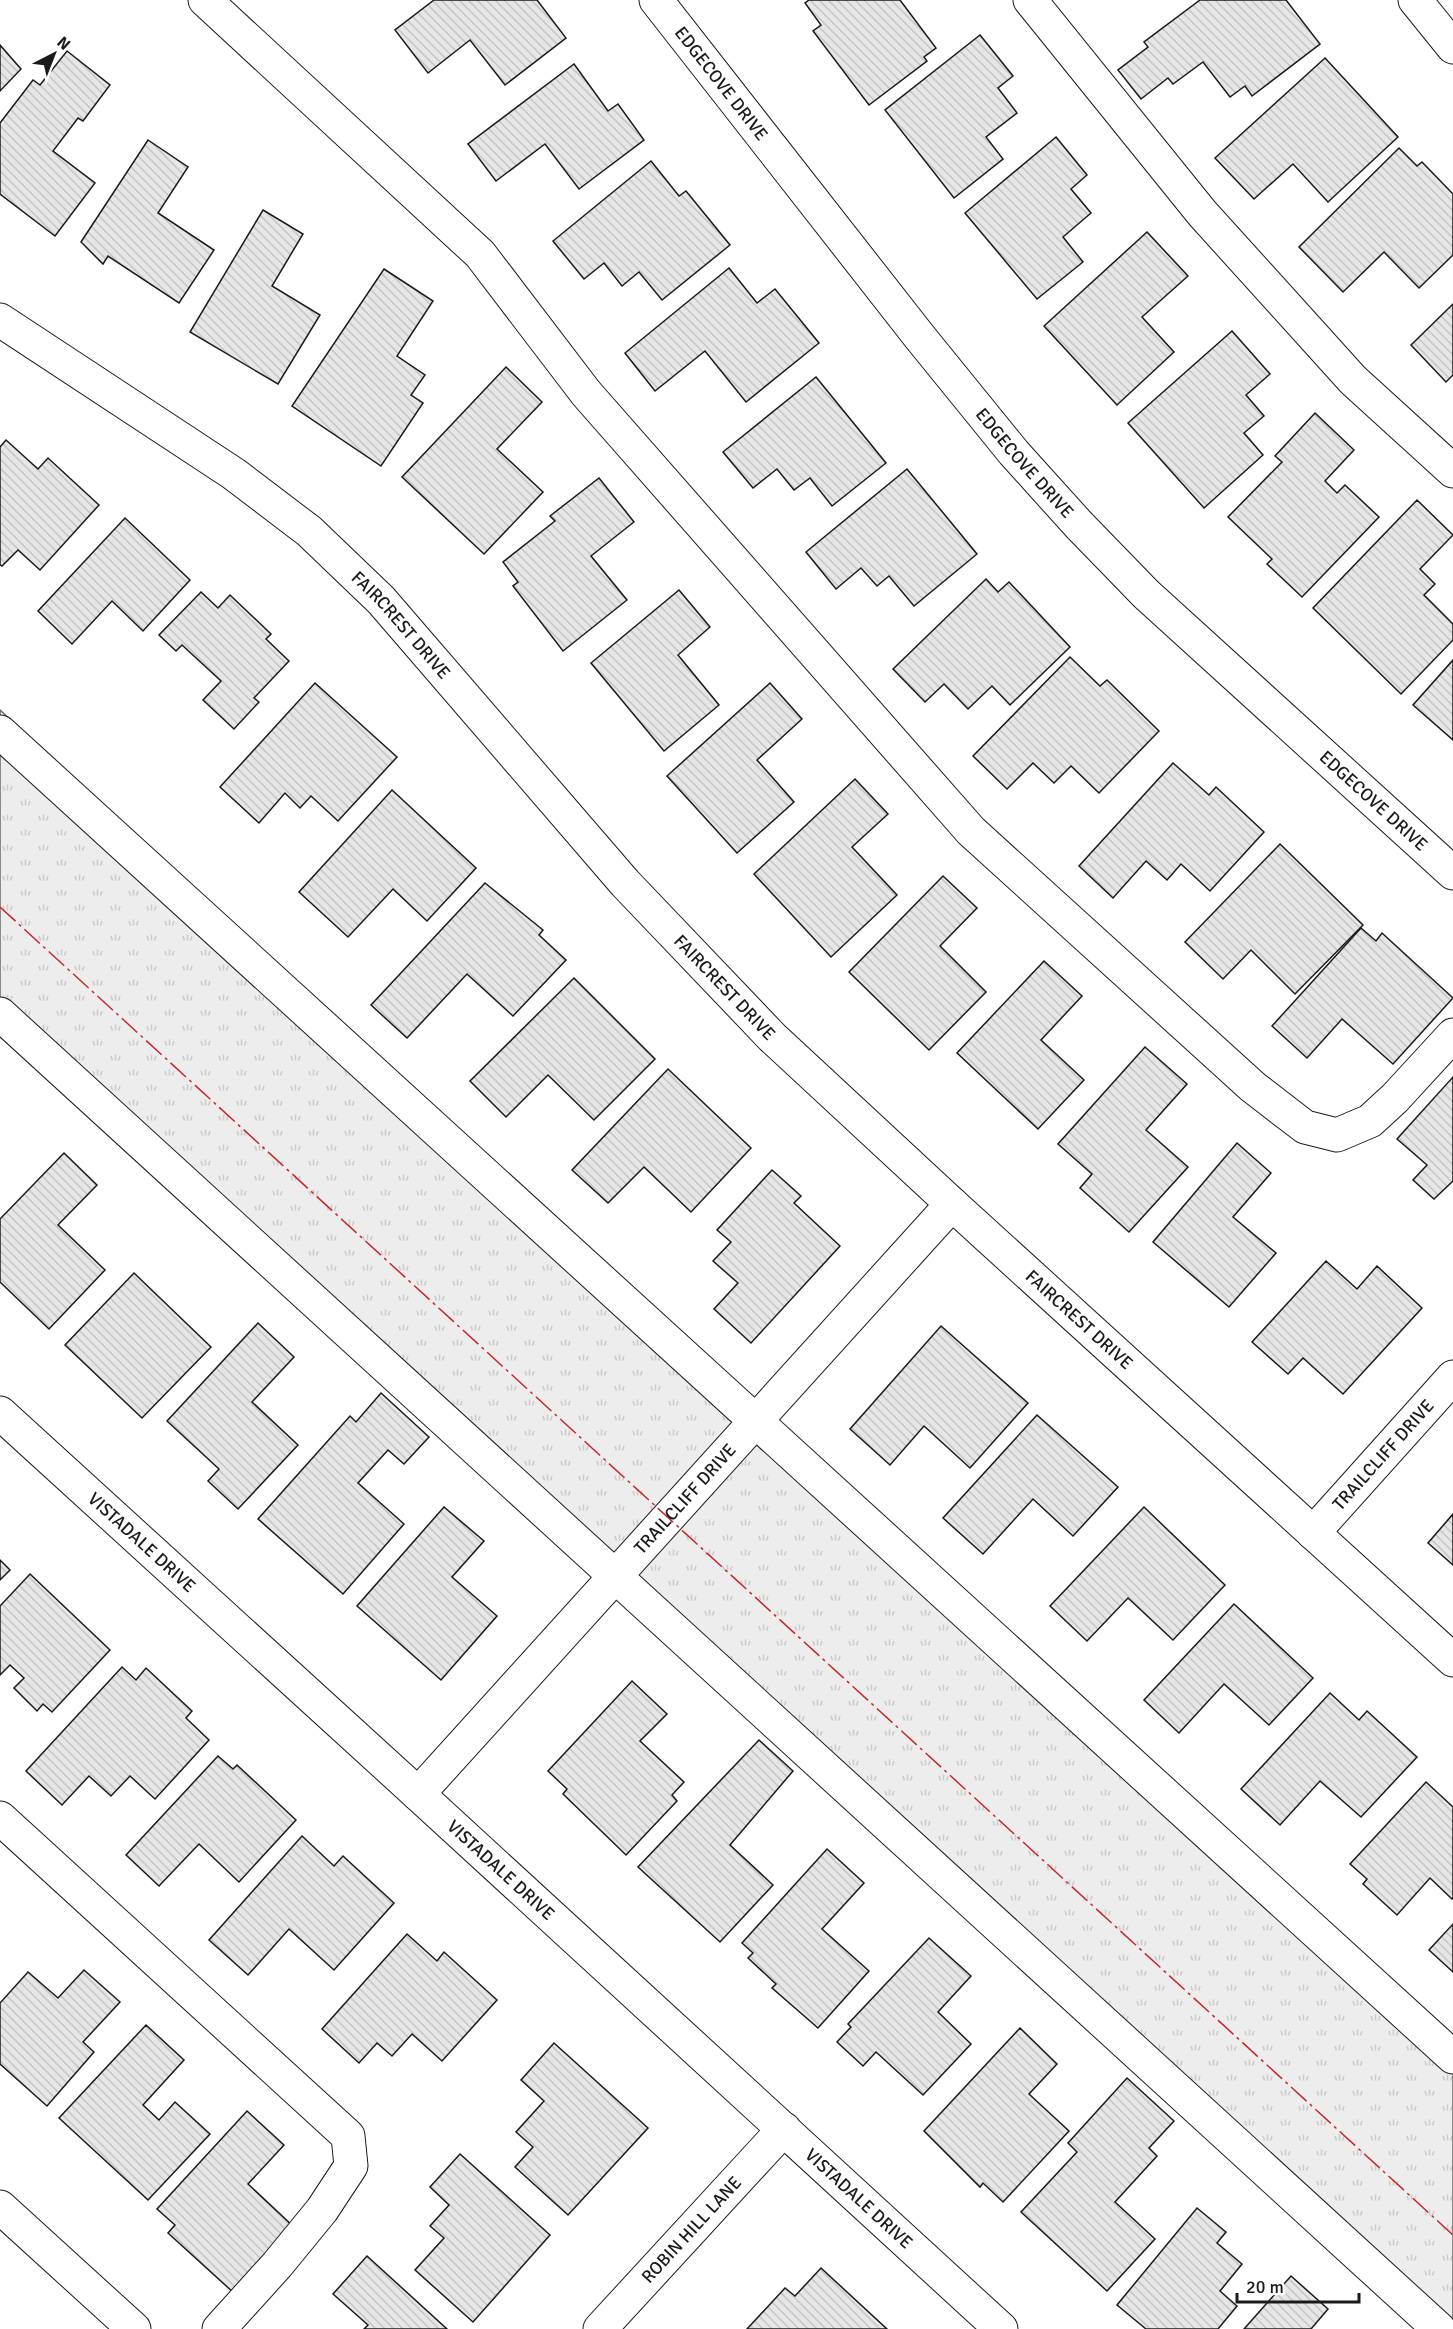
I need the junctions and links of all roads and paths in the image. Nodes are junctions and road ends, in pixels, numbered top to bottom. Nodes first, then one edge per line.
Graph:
1 (205, 0) edge
2 (656, 0) edge
3 (1030, 0) edge
4 (1415, 0) edge
5 (1453, 47) edge
6 (0, 320) edge
7 (1453, 471) edge
8 (0, 732) edge
9 (1453, 873) edge
10 (0, 1014) edge
11 (1453, 1035) edge
12 (952, 1204) junction
13 (1453, 1377) edge
14 (0, 1413) edge
15 (754, 1421) junction
16 (1312, 1533) junction
17 (616, 1576) junction
18 (1453, 1660) edge
19 (418, 1794) junction
20 (0, 1818) edge
21 (1453, 2057) edge
22 (784, 2129) junction
23 (0, 2207) edge
24 (134, 2329) edge
25 (219, 2329) edge
26 (600, 2329) edge
27 (1000, 2329) edge
28 (1439, 2329) edge

1 - 11 street
2 - 9 street, EDGECOVE DRIVE
3 - 7 street
4 - 5 street
6 - 12 street, FAIRCREST DRIVE
8 - 15 street
10 - 17 street
12 - 15 street, TRAILCLIFF DRIVE
12 - 16 street, FAIRCREST DRIVE
13 - 16 street, TRAILCLIFF DRIVE
14 - 19 street, VISTADALE DRIVE
15 - 17 street, TRAILCLIFF DRIVE
15 - 21 street
16 - 18 street, FAIRCREST DRIVE
17 - 19 street, TRAILCLIFF DRIVE
17 - 28 street
19 - 22 street, VISTADALE DRIVE
20 - 25 street
22 - 26 street, ROBIN HILL LANE
22 - 27 street, VISTADALE DRIVE
23 - 24 street

